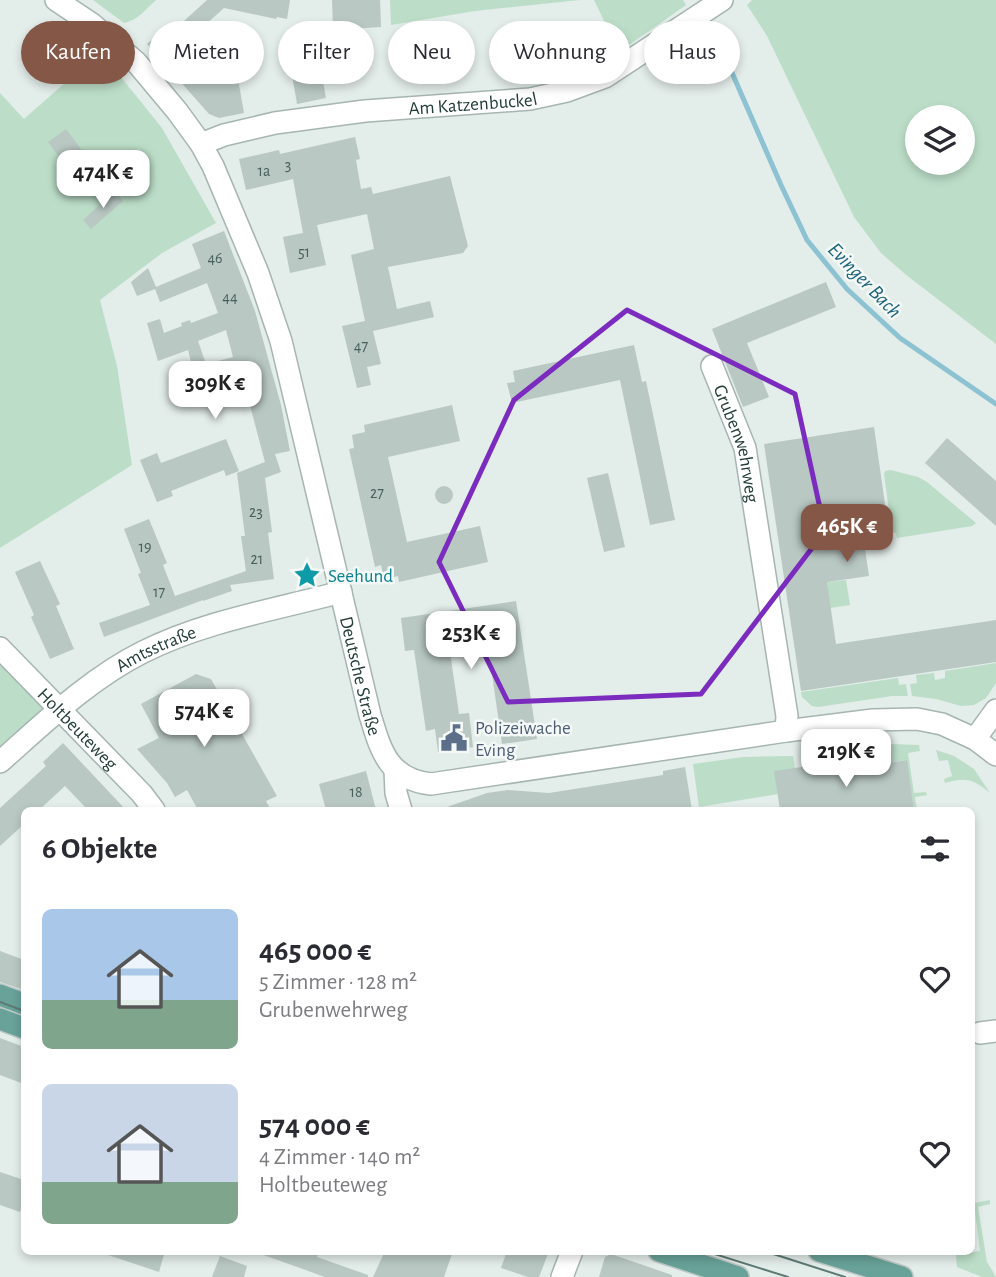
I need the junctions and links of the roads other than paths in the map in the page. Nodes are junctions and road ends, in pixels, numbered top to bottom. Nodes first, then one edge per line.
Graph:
1 (55, 0) edge
2 (722, 0) edge
3 (201, 144) junction
4 (712, 366) dead end
5 (341, 592) junction
6 (0, 649) edge
7 (58, 710) junction
8 (996, 710) edge
9 (786, 731) junction
10 (975, 739) junction
11 (996, 755) edge
12 (0, 762) edge
13 (395, 770) junction
14 (152, 807) edge
15 (400, 807) edge
16 (0, 995) edge
17 (21, 1003) edge
18 (0, 1019) edge
19 (21, 1027) edge
20 (570, 1255) edge
21 (671, 1255) edge
22 (832, 1255) edge
23 (562, 1277) edge
24 (737, 1277) edge
25 (902, 1277) edge

1 - 3 street, Deutsche Straße
2 - 3 street, Am Katzenbuckel
3 - 5 street, Deutsche Straße
4 - 9 street, Grubenwehrweg
5 - 7 street, Amtsstraße
5 - 13 street, Deutsche Straße
6 - 7 street, Holtbeuteweg
7 - 12 street, Amtsstraße
7 - 14 street, Holtbeuteweg
8 - 10 street
9 - 10 street
9 - 13 street
10 - 11 street
13 - 15 street
16 - 17 main road
18 - 19 main road
20 - 23 street
21 - 24 main road
22 - 25 main road

